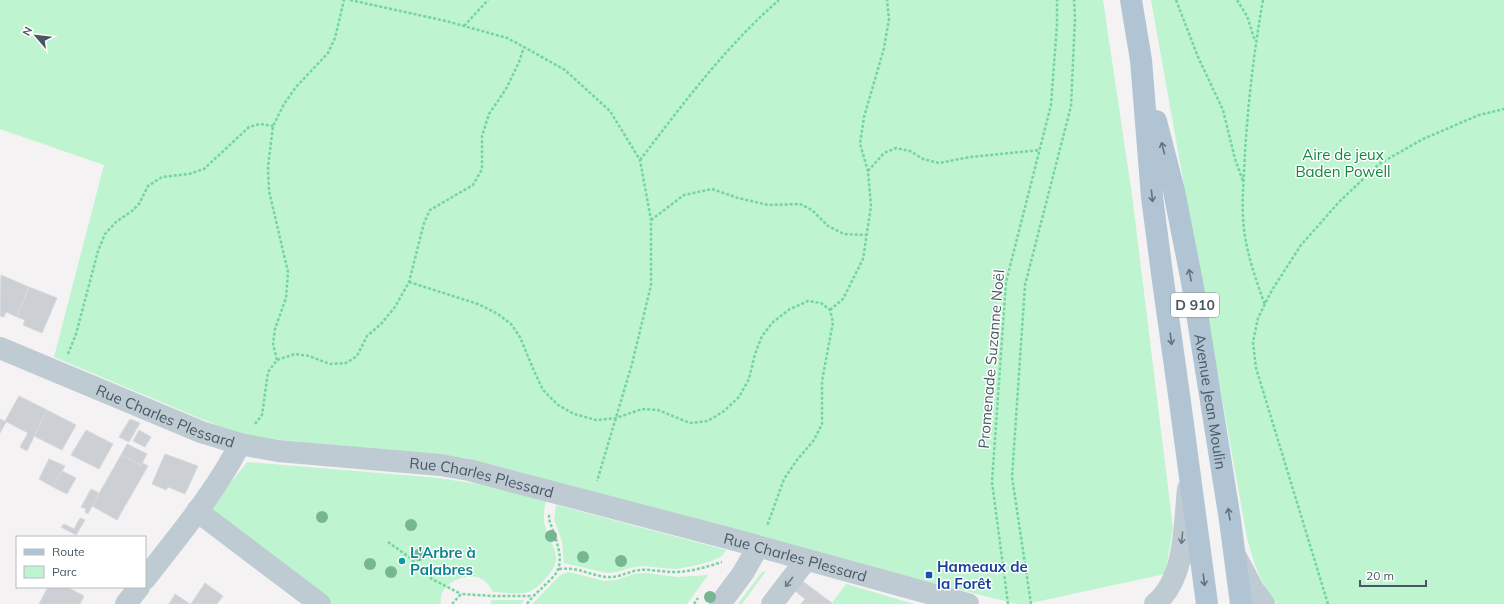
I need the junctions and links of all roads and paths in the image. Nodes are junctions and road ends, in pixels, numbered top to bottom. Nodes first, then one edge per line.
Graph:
1 (344, 0) edge
2 (350, 0) edge
3 (488, 0) edge
4 (779, 0) edge
5 (886, 0) edge
6 (1057, 0) edge
7 (1074, 0) edge
8 (1131, 0) edge
9 (1176, 0) edge
10 (1237, 0) edge
11 (1263, 0) edge
12 (464, 26) junction
13 (1256, 42) junction
14 (524, 47) junction
15 (1141, 60) junction
16 (1504, 109) edge
17 (274, 126) junction
18 (1040, 150) junction
19 (640, 160) junction
20 (868, 171) junction
21 (1243, 184) junction
22 (651, 220) junction
23 (866, 235) junction
24 (409, 282) junction
25 (1265, 305) junction
26 (830, 310) junction
27 (0, 348) edge
28 (277, 360) junction
29 (61, 374) junction
30 (616, 418) junction
31 (240, 444) junction
32 (1190, 472) junction
33 (554, 492) junction
34 (590, 502) junction
35 (197, 511) junction
36 (388, 542) dead end
37 (758, 546) junction
38 (1234, 553) junction
39 (806, 560) junction
40 (725, 561) dead end
41 (559, 569) junction
42 (146, 578) edge
43 (138, 588) edge
44 (461, 594) junction
45 (532, 596) junction
46 (317, 603) edge
47 (955, 603) edge
48 (126, 604) edge
49 (452, 604) edge
50 (526, 604) edge
51 (720, 604) edge
52 (772, 604) edge
53 (1008, 604) edge
54 (1031, 604) edge
55 (1155, 604) edge
56 (1206, 604) edge
57 (1241, 604) edge
58 (1264, 604) edge
59 (1328, 604) edge

1 - 17 path
2 - 12 path
3 - 12 path
4 - 19 path
5 - 20 path
6 - 18 path, Promenade Suzanne Noël
7 - 54 path
8 - 15 main road, Avenue Jean Moulin / D 910
9 - 21 path
10 - 13 path
11 - 13 path
12 - 14 path
13 - 21 path
14 - 19 path
14 - 24 path
15 -> 32 main road, Avenue Jean Moulin / D 910
38 -> 15 main road, Avenue Jean Moulin / D 910
16 - 25 path
17 - 28 path
17 - 29 path
18 - 20 path
18 - 53 path, Promenade Suzanne Noël
19 - 22 path
20 - 23 path
21 - 25 path
22 - 23 path
22 - 30 path
23 - 26 path
24 - 28 path
24 - 30 path
25 - 59 path
26 - 30 path
26 - 37 path
27 - 29 street, Rue Charles Plessard
28 - 31 path
29 - 31 street, Rue Charles Plessard
30 - 34 path
31 - 33 street, Rue Charles Plessard
31 - 35 street
32 -> 55 street
32 -> 56 main road, Avenue Jean Moulin / D 910
33 - 34 street, Rue Charles Plessard
33 - 41 path
34 - 37 street, Rue Charles Plessard
35 - 42 street
35 - 46 street
36 - 44 path
37 - 39 street, Rue Charles Plessard
37 - 51 street
38 - 57 main road, Avenue Jean Moulin / D 910
38 - 58 street
39 - 47 street, Rue Charles Plessard
39 -> 52 street
40 - 41 path
41 - 45 path
43 - 48 street
44 - 45 path
44 - 49 path
45 - 50 path

